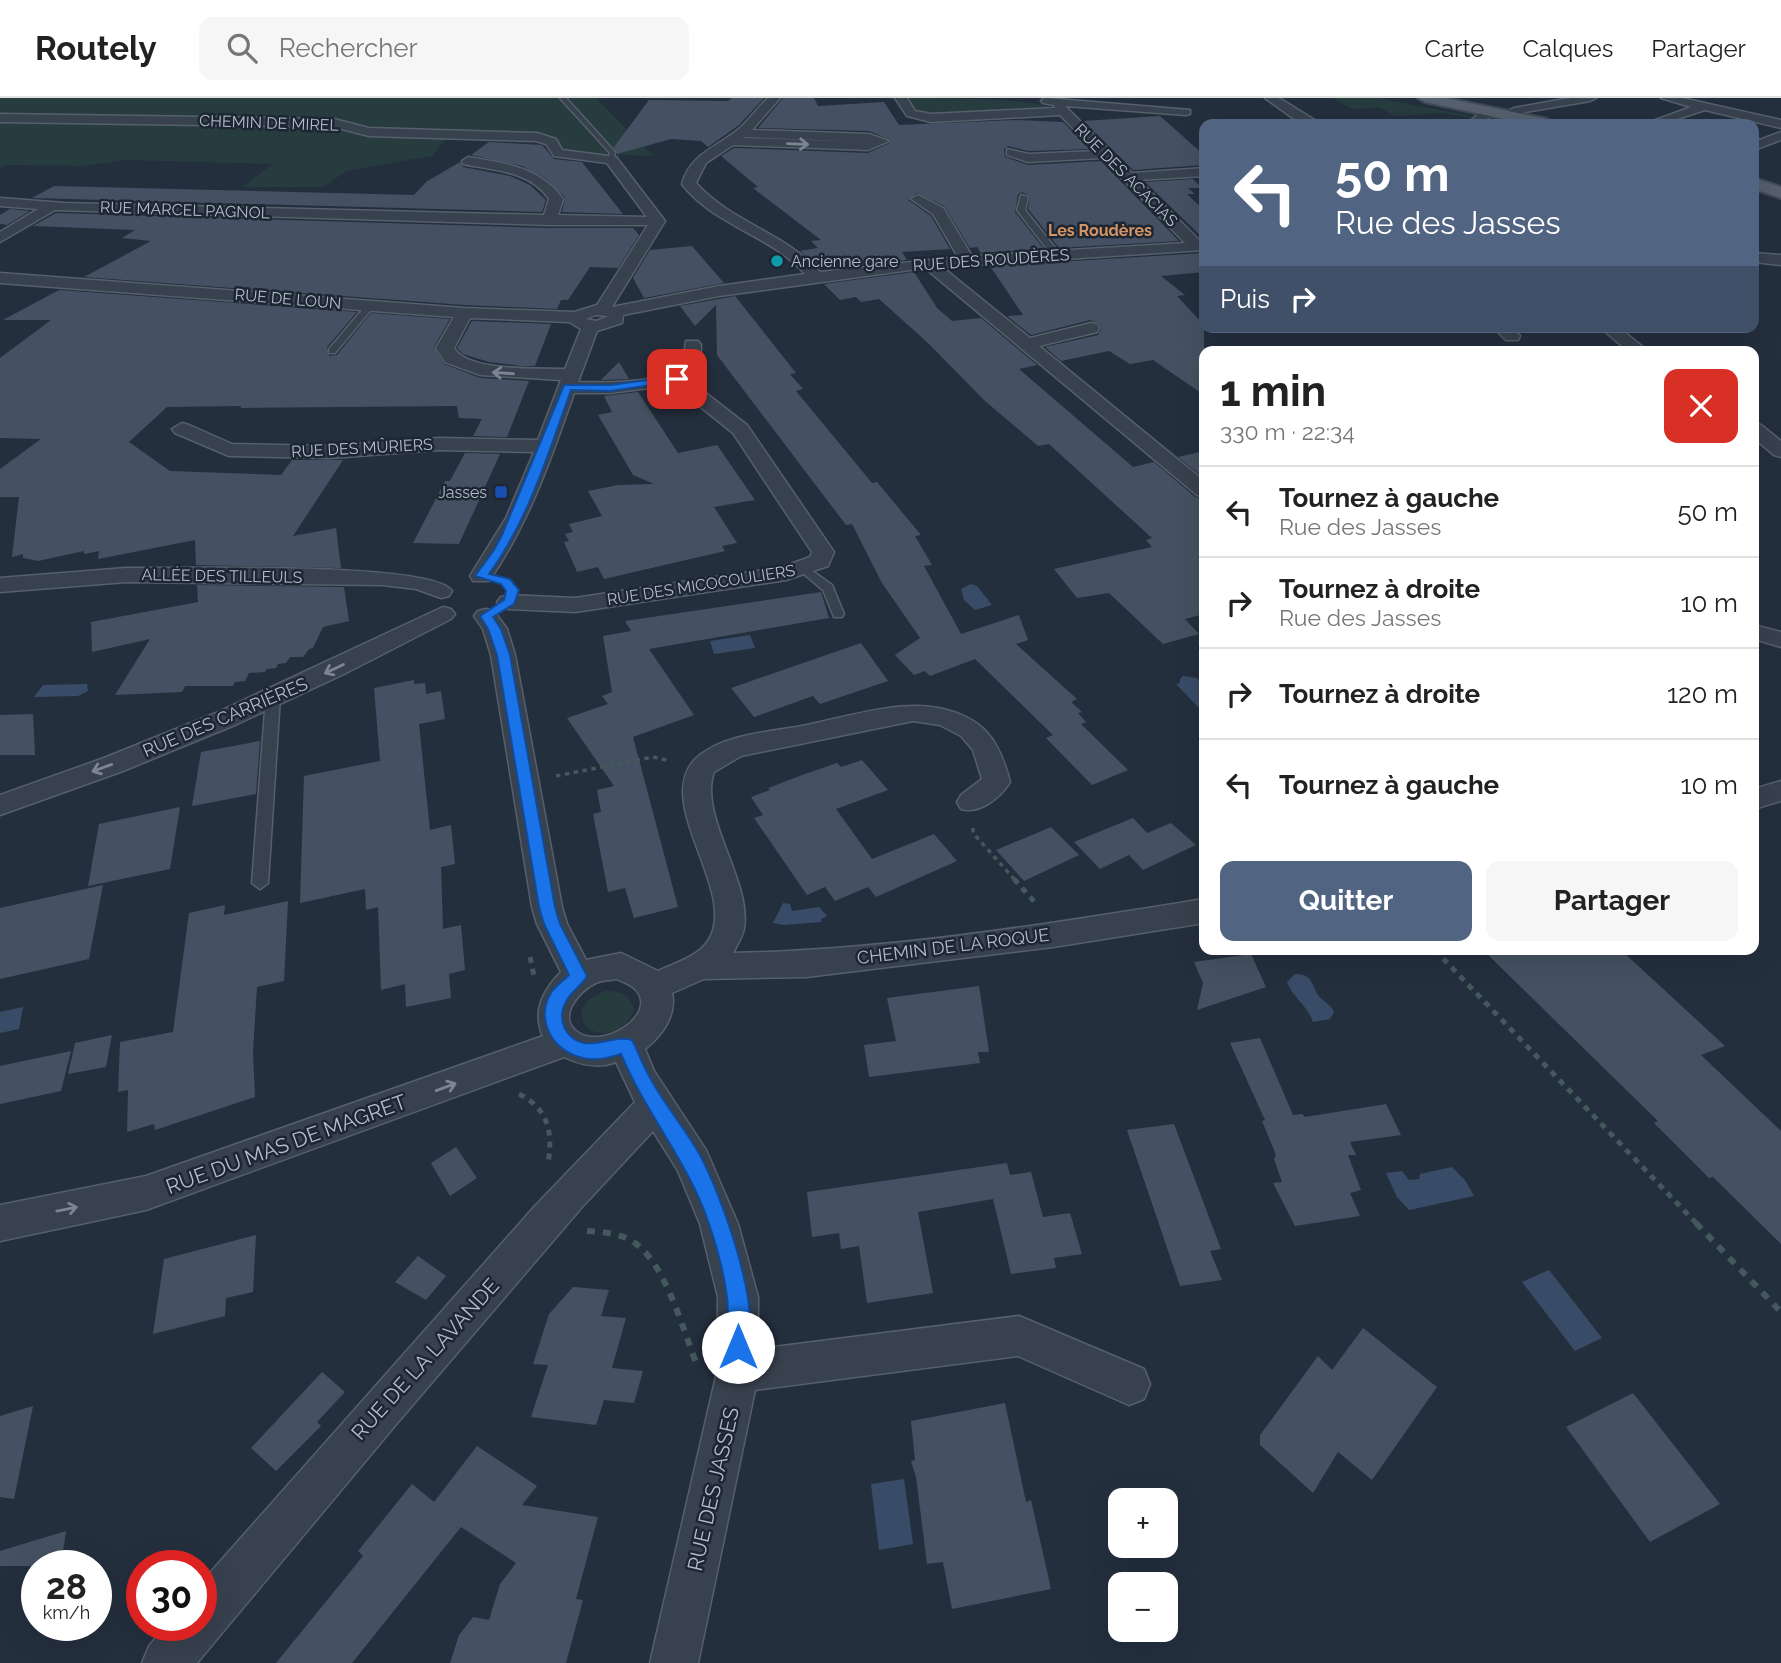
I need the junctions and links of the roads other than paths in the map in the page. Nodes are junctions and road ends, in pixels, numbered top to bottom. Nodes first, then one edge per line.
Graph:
1 (563, 98) edge
2 (774, 98) edge
3 (901, 98) edge
4 (1169, 98) edge
5 (1271, 98) edge
6 (1425, 98) edge
7 (1451, 98) edge
8 (1590, 98) edge
9 (1667, 98) edge
10 (1035, 99) edge
11 (1062, 106) junction
12 (1704, 106) junction
13 (1514, 111) junction
14 (1186, 112) junction
15 (1496, 112) junction
16 (0, 118) edge
17 (1302, 119) edge
18 (1479, 119) edge
19 (1526, 119) edge
20 (1547, 119) edge
21 (1666, 119) edge
22 (1199, 124) dead end
23 (1781, 124) edge
24 (1781, 136) edge
25 (736, 137) junction
26 (1759, 144) edge
27 (1011, 152) dead end
28 (1105, 154) junction
29 (611, 160) junction
30 (468, 161) dead end
31 (1199, 172) edge
32 (1759, 173) edge
33 (1128, 177) junction
34 (1781, 179) edge
35 (1759, 185) edge
36 (1781, 193) edge
37 (1024, 197) dead end
38 (918, 199) dead end
39 (0, 202) edge
40 (54, 205) junction
41 (549, 221) junction
42 (657, 221) junction
43 (0, 238) edge
44 (1199, 245) edge
45 (1199, 246) edge
46 (1057, 256) junction
47 (1759, 258) edge
48 (1781, 260) edge
49 (968, 261) junction
50 (928, 263) junction
51 (816, 277) junction
52 (0, 278) edge
53 (371, 306) junction
54 (466, 313) junction
55 (596, 316) junction
56 (1091, 328) dead end
57 (1614, 333) edge
58 (1027, 344) junction
59 (692, 345) dead end
60 (1631, 346) edge
61 (332, 351) dead end
62 (677, 379) junction
63 (569, 381) junction
64 (183, 429) dead end
65 (1759, 433) edge
66 (546, 446) junction
67 (1781, 451) edge
68 (1199, 487) edge
69 (804, 569) junction
70 (481, 576) junction
71 (0, 585) edge
72 (442, 603) junction
73 (498, 609) junction
74 (838, 614) dead end
75 (1759, 633) edge
76 (1781, 640) edge
77 (273, 697) junction
78 (1781, 791) edge
79 (1759, 798) edge
80 (971, 802) road end
81 (0, 805) edge
82 (260, 883) dead end
83 (1199, 912) edge
84 (701, 966) junction
85 (579, 976) junction
86 (655, 986) junction
87 (566, 1042) junction
88 (626, 1045) junction
89 (656, 1105) junction
90 (0, 1223) edge
91 (738, 1372) junction
92 (1129, 1384) dead end
93 (217, 1601) edge
94 (184, 1641) edge
95 (166, 1663) edge
96 (674, 1663) edge

1 - 29 lane
2 - 25 street
3 - 11 street
4 - 14 street
5 - 17 street
6 - 15 main road
7 - 13 main road
8 - 13 street
9 - 12 street
10 - 11 street
11 - 14 street
11 - 28 street, RUE DES ACACIAS
12 - 21 street
12 - 23 street
13 - 15 main road
13 - 20 main road
14 - 22 street
15 - 18 street
15 - 19 main road
16 - 29 street, CHEMIN DE MIREL
24 - 26 street
25 -> 25 street
25 - 51 street
27 - 28 street
28 - 33 street, RUE DES ACACIAS
29 - 42 street
30 - 41 street
31 - 33 street
32 - 34 main road
33 - 44 street, RUE DES ACACIAS
35 - 36 main road
37 - 46 lane
38 - 49 street
39 - 40 street, RUE MARCEL PAGNOL
40 - 41 street, RUE MARCEL PAGNOL
40 - 43 street
41 - 42 street, RUE MARCEL PAGNOL
42 - 55 street
45 - 46 street, RUE DES ROUDÈRES
46 - 49 street, RUE DES ROUDÈRES
47 - 48 street
49 - 50 street, RUE DES ROUDÈRES
50 - 51 street, RUE DES ROUDÈRES
50 - 58 street
51 - 55 street, RUE DES ROUDÈRES
52 - 53 street, RUE DE LOUN
53 - 54 street, RUE DE LOUN
53 - 61 lane
54 - 55 street, RUE DE LOUN
63 -> 54 street
55 - 63 street
56 - 58 street
57 - 60 street
58 - 68 street
59 - 62 street
62 - 63 street
62 - 69 street, RUE DES MICOCOULIERS
63 - 66 street
64 - 66 street, RUE DES MÛRIERS
65 - 67 street
66 - 70 street
69 - 73 street, RUE DES MICOCOULIERS
69 - 74 lane
70 - 72 street, RUE DES CARRIÈRES
70 - 73 street
71 - 72 street, ALLÉE DES TILLEULS
72 - 73 street, RUE DES MICOCOULIERS
72 -> 77 street, RUE DES CARRIÈRES
73 - 85 street
75 - 76 street
77 -> 81 street, RUE DES CARRIÈRES
77 - 82 lane
78 - 79 street
80 - 84 street
83 - 84 street, CHEMIN DE LA ROQUE
84 - 86 street
85 - 86 street
85 - 87 street
86 - 88 street
87 - 88 street
90 -> 87 street, RUE DU MAS DE MAGRET
88 - 89 street, RUE DES JASSES
89 - 91 street, RUE DES JASSES
89 - 93 street, RUE DE LA LAVANDE
91 - 92 street
91 - 96 street, RUE DES JASSES
94 - 95 street

